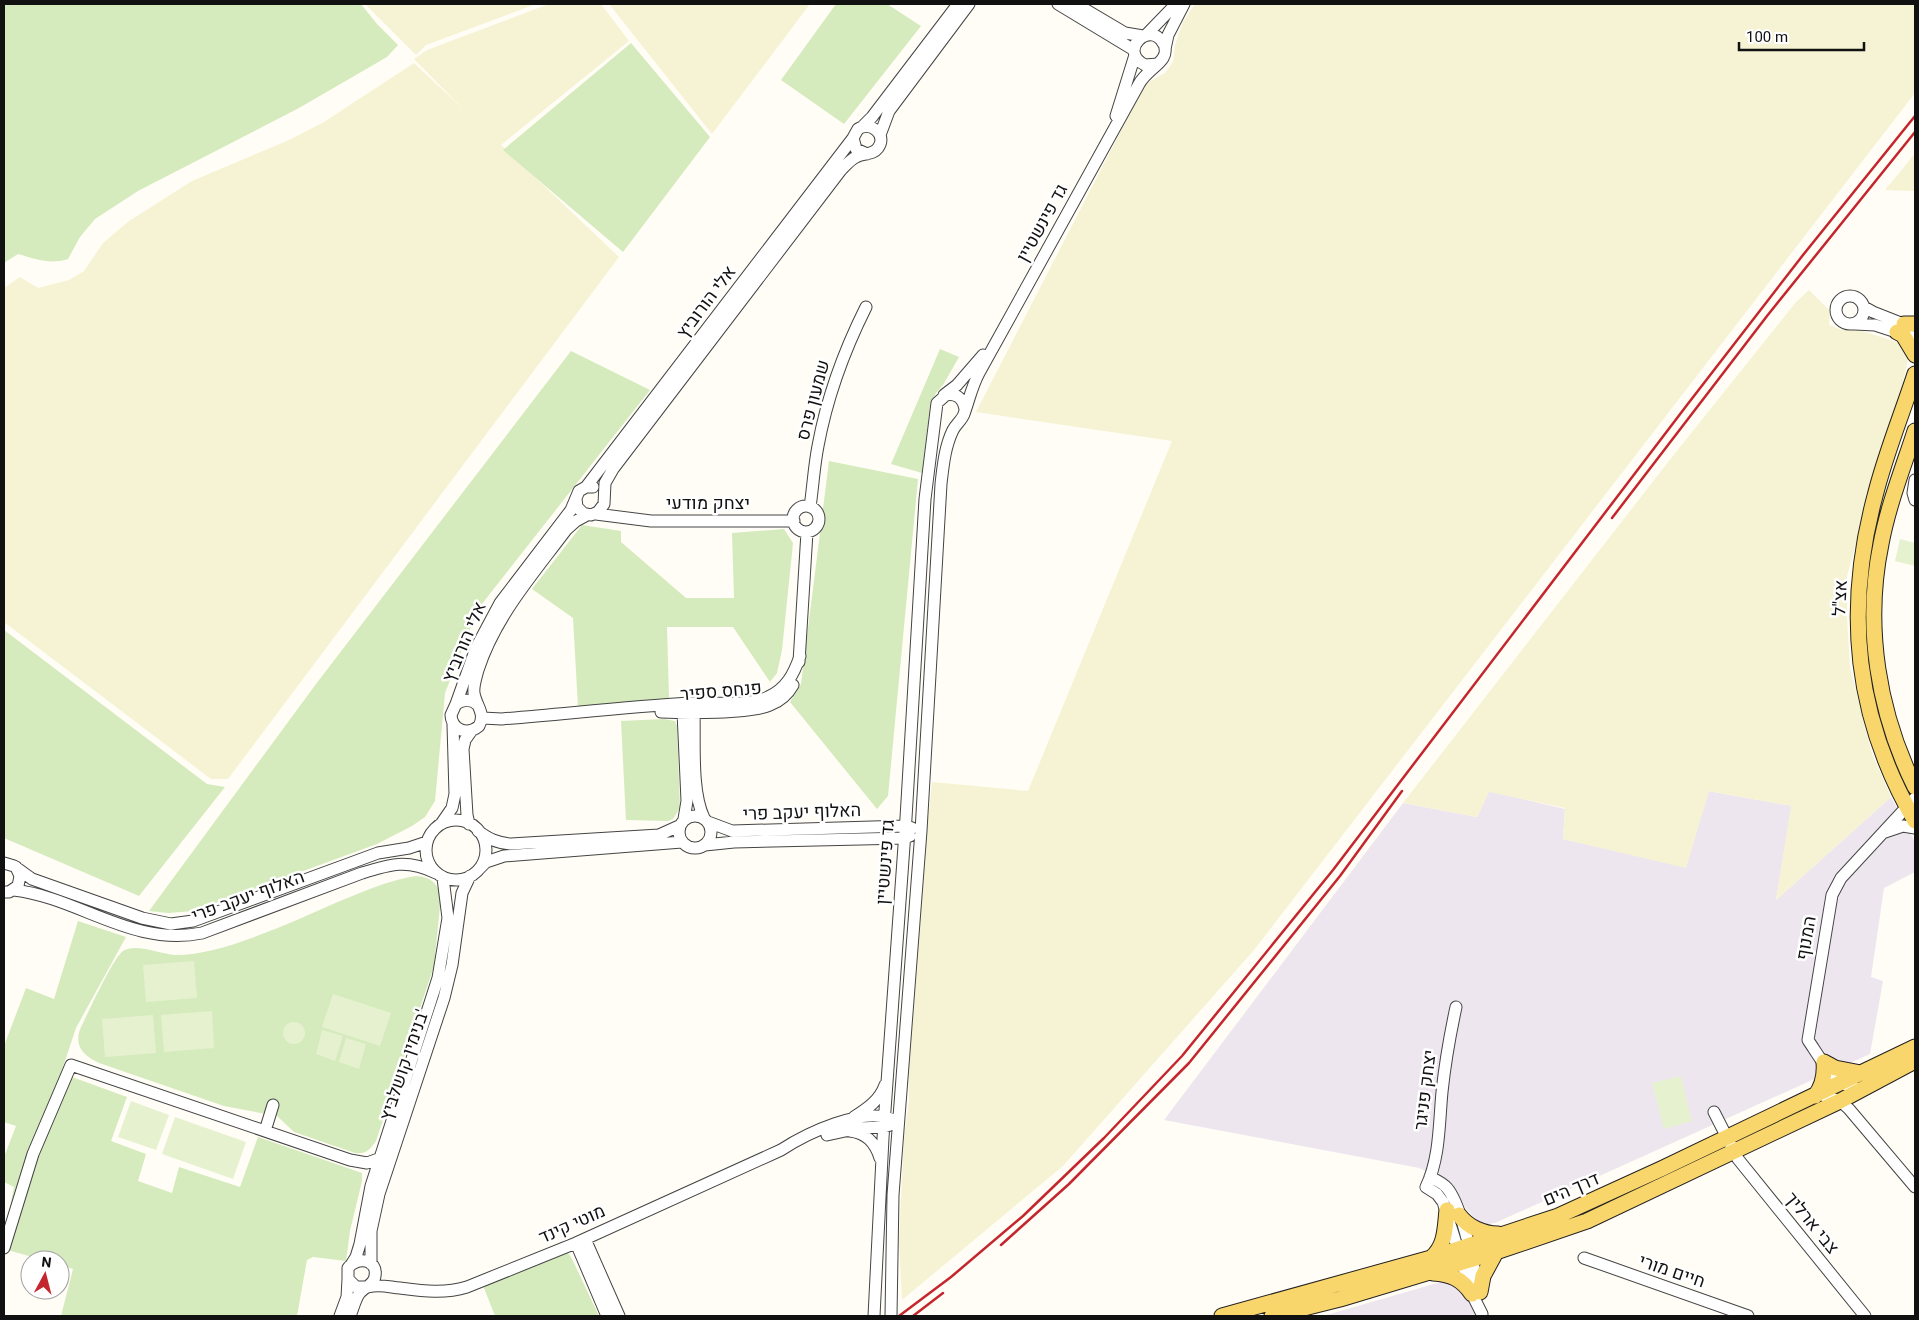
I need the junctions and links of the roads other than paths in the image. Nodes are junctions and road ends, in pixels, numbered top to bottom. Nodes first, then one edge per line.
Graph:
1 (958, 4) edge
2 (969, 4) edge
3 (1058, 4) edge
4 (1076, 4) edge
5 (1176, 4) edge
6 (1184, 4) edge
7 (1145, 36) junction
8 (1165, 51) junction
9 (1135, 53) junction
10 (1158, 64) junction
11 (863, 126) junction
12 (1113, 131) junction
13 (880, 135) junction
14 (853, 138) junction
15 (867, 154) junction
16 (866, 307) dead end
17 (1864, 307) junction
18 (1855, 324) junction
19 (1908, 327) edge
20 (1002, 332) junction
21 (1915, 338) edge
22 (1915, 355) edge
23 (1915, 374) edge
24 (942, 397) junction
25 (965, 409) junction
26 (936, 411) junction
27 (960, 420) junction
28 (1915, 431) edge
29 (1915, 480) edge
30 (586, 487) junction
31 (576, 499) junction
32 (604, 499) junction
33 (1915, 500) edge
34 (810, 507) junction
35 (591, 514) junction
36 (623, 517) junction
37 (794, 521) junction
38 (807, 532) junction
39 (456, 704) junction
40 (478, 705) junction
41 (689, 709) junction
42 (482, 718) junction
43 (454, 725) junction
44 (472, 730) junction
45 (1910, 771) edge
46 (1915, 787) edge
47 (908, 790) junction
48 (1911, 802) edge
49 (706, 820) junction
50 (1915, 821) edge
51 (682, 822) junction
52 (441, 824) junction
53 (474, 827) junction
54 (874, 827) junction
55 (1915, 828) edge
56 (921, 831) junction
57 (905, 832) junction
58 (1884, 833) junction
59 (878, 838) junction
60 (427, 842) junction
61 (682, 842) junction
62 (705, 845) junction
63 (903, 855) junction
64 (8, 864) edge
65 (475, 873) junction
66 (440, 875) junction
67 (9, 891) edge
68 (1456, 1007) dead end
69 (1915, 1047) edge
70 (1915, 1061) edge
71 (1824, 1062) junction
72 (887, 1081) junction
73 (1841, 1082) junction
74 (1862, 1083) junction
75 (1817, 1095) junction
76 (1840, 1101) junction
77 (273, 1105) dead end
78 (1714, 1112) dead end
79 (1853, 1113) junction
80 (884, 1121) junction
81 (898, 1122) junction
82 (845, 1126) junction
83 (265, 1130) junction
84 (1726, 1138) junction
85 (1734, 1152) junction
86 (381, 1158) junction
87 (350, 1160) junction
88 (882, 1165) junction
89 (371, 1186) junction
90 (1915, 1186) edge
91 (1453, 1212) junction
92 (1504, 1233) junction
93 (580, 1241) junction
94 (4, 1248) edge
95 (1496, 1252) junction
96 (1465, 1254) junction
97 (1431, 1258) junction
98 (1584, 1258) dead end
99 (371, 1264) junction
100 (351, 1265) junction
101 (1424, 1273) junction
102 (348, 1279) junction
103 (368, 1287) junction
104 (1476, 1293) junction
105 (1340, 1299) junction
106 (892, 1310) edge
107 (874, 1314) edge
108 (1223, 1315) edge
109 (1482, 1315) edge
110 (340, 1316) edge
111 (350, 1316) edge
112 (607, 1316) edge
113 (619, 1316) edge
114 (1272, 1316) edge
115 (1290, 1316) edge
116 (1748, 1316) edge
117 (1865, 1316) edge

1 - 11 street
2 - 13 street
3 - 9 street
4 - 7 street
5 - 7 street
6 - 8 street
7 - 8 street
7 - 9 street
8 - 10 street
9 - 10 street
9 - 12 street, גד פינשטיין
10 - 12 street, גד פינשטיין
11 - 13 street
11 - 14 street
12 - 20 street, גד פינשטיין
13 - 15 street
14 - 15 street
14 - 30 street, אלי הורוביץ
15 - 32 street, אלי הורוביץ
16 - 34 street, שמעון פרס
17 - 18 street
17 - 18 street
17 - 19 street
18 - 19 street
19 - 21 street
19 - 22 main road
20 - 24 street, גד פינשטיין
20 - 25 street, גד פינשטיין
23 - 48 main road, אצ"ל
24 - 25 street
24 - 26 street
25 - 27 street
26 - 27 street
26 - 47 street, גד פינשטיין
27 - 56 street, גד פינשטיין
28 - 45 main road, אצ"ל
29 - 33 street
30 - 31 street
30 - 32 street
31 - 35 street
31 - 39 street, אלי הורוביץ
32 - 35 street
32 - 36 street
34 - 37 street
34 - 38 street
35 - 36 street, יצחק מודעי
35 - 40 street, אלי הורוביץ
36 - 37 street, יצחק מודעי
37 - 38 street
38 - 41 street, פנחס ספיר
39 - 40 street
39 - 43 street
40 - 42 street
41 - 42 street, פנחס ספיר
41 - 49 street
41 - 51 street
42 - 44 street
43 - 44 street
43 - 52 street
44 - 53 street
45 - 46 main road, אצ"ל
47 - 54 street
47 - 57 street, גד פינשטיין
48 - 50 main road, אצ"ל
48 - 58 street, המנוף
49 - 51 street
49 - 54 street, האלוף יעקב פרי
49 - 62 street
51 - 53 street
51 - 61 street
52 - 53 street
52 - 60 street
53 - 65 street
54 - 57 street, האלוף יעקב פרי
55 - 58 street
56 - 57 street, האלוף יעקב פרי
56 - 81 street, גד פינשטיין
57 - 59 street, האלוף יעקב פרי
57 - 63 street, גד פינשטיין
58 - 71 street, המנוף
59 - 62 street, האלוף יעקב פרי
59 - 63 street
60 - 64 street, האלוף יעקב פרי
60 - 66 street
61 - 62 street
61 - 65 street
63 - 72 street, גד פינשטיין
64 - 67 street
65 - 66 street
65 - 99 street, בנימין קושלביץ'
66 - 67 street, האלוף יעקב פרי
66 - 86 street, בנימין קושלביץ'
68 - 91 street, יצחק פניגר
69 - 74 main road, דרך הים
70 - 74 main road, דרך הים
71 - 73 street, המנוף
71 - 74 main road
71 - 75 main road
72 - 80 street, גד פינשטיין
72 - 82 street
73 - 74 main road, דרך הים
73 - 75 main road, דרך הים
74 - 76 main road, דרך הים
74 - 79 street
75 - 76 street
75 - 84 main road, דרך הים
76 - 79 street
76 - 85 main road, דרך הים
77 - 83 street
78 - 84 street, צבי ארליך
79 - 90 street
80 - 81 street
80 - 82 street, מוטי קינד
80 - 88 street, גד פינשטיין
81 - 106 street, גד פינשטיין
82 - 88 street
82 - 93 street, מוטי קינד
83 - 87 street
83 - 94 street
84 - 85 street, צבי ארליך
84 - 92 main road, דרך הים
85 - 95 main road, דרך הים
85 - 117 street, צבי ארליך
86 - 87 street
86 - 89 street, בנימין קושלביץ'
87 - 89 street
88 - 107 street, גד פינשטיין
89 - 100 street, בנימין קושלביץ'
91 - 92 main road
91 - 96 street, יצחק פניגר
91 - 97 main road
92 - 96 main road, דרך הים
93 - 103 street, מוטי קינד
93 - 112 street
93 - 113 street
95 - 96 main road, דרך הים
95 - 104 main road
96 - 97 main road, דרך הים
96 - 101 main road, דרך הים
96 - 104 street, יצחק פניגר
97 - 108 main road, דרך הים
98 - 116 street, חיים מורי
99 - 100 street
99 - 103 street
100 - 102 street
101 - 104 main road
101 - 105 main road, דרך הים
102 - 103 street
102 - 110 street
103 - 111 street
104 - 109 street, יצחק פניגר
105 - 114 main road, דרך הים
105 - 115 main road

